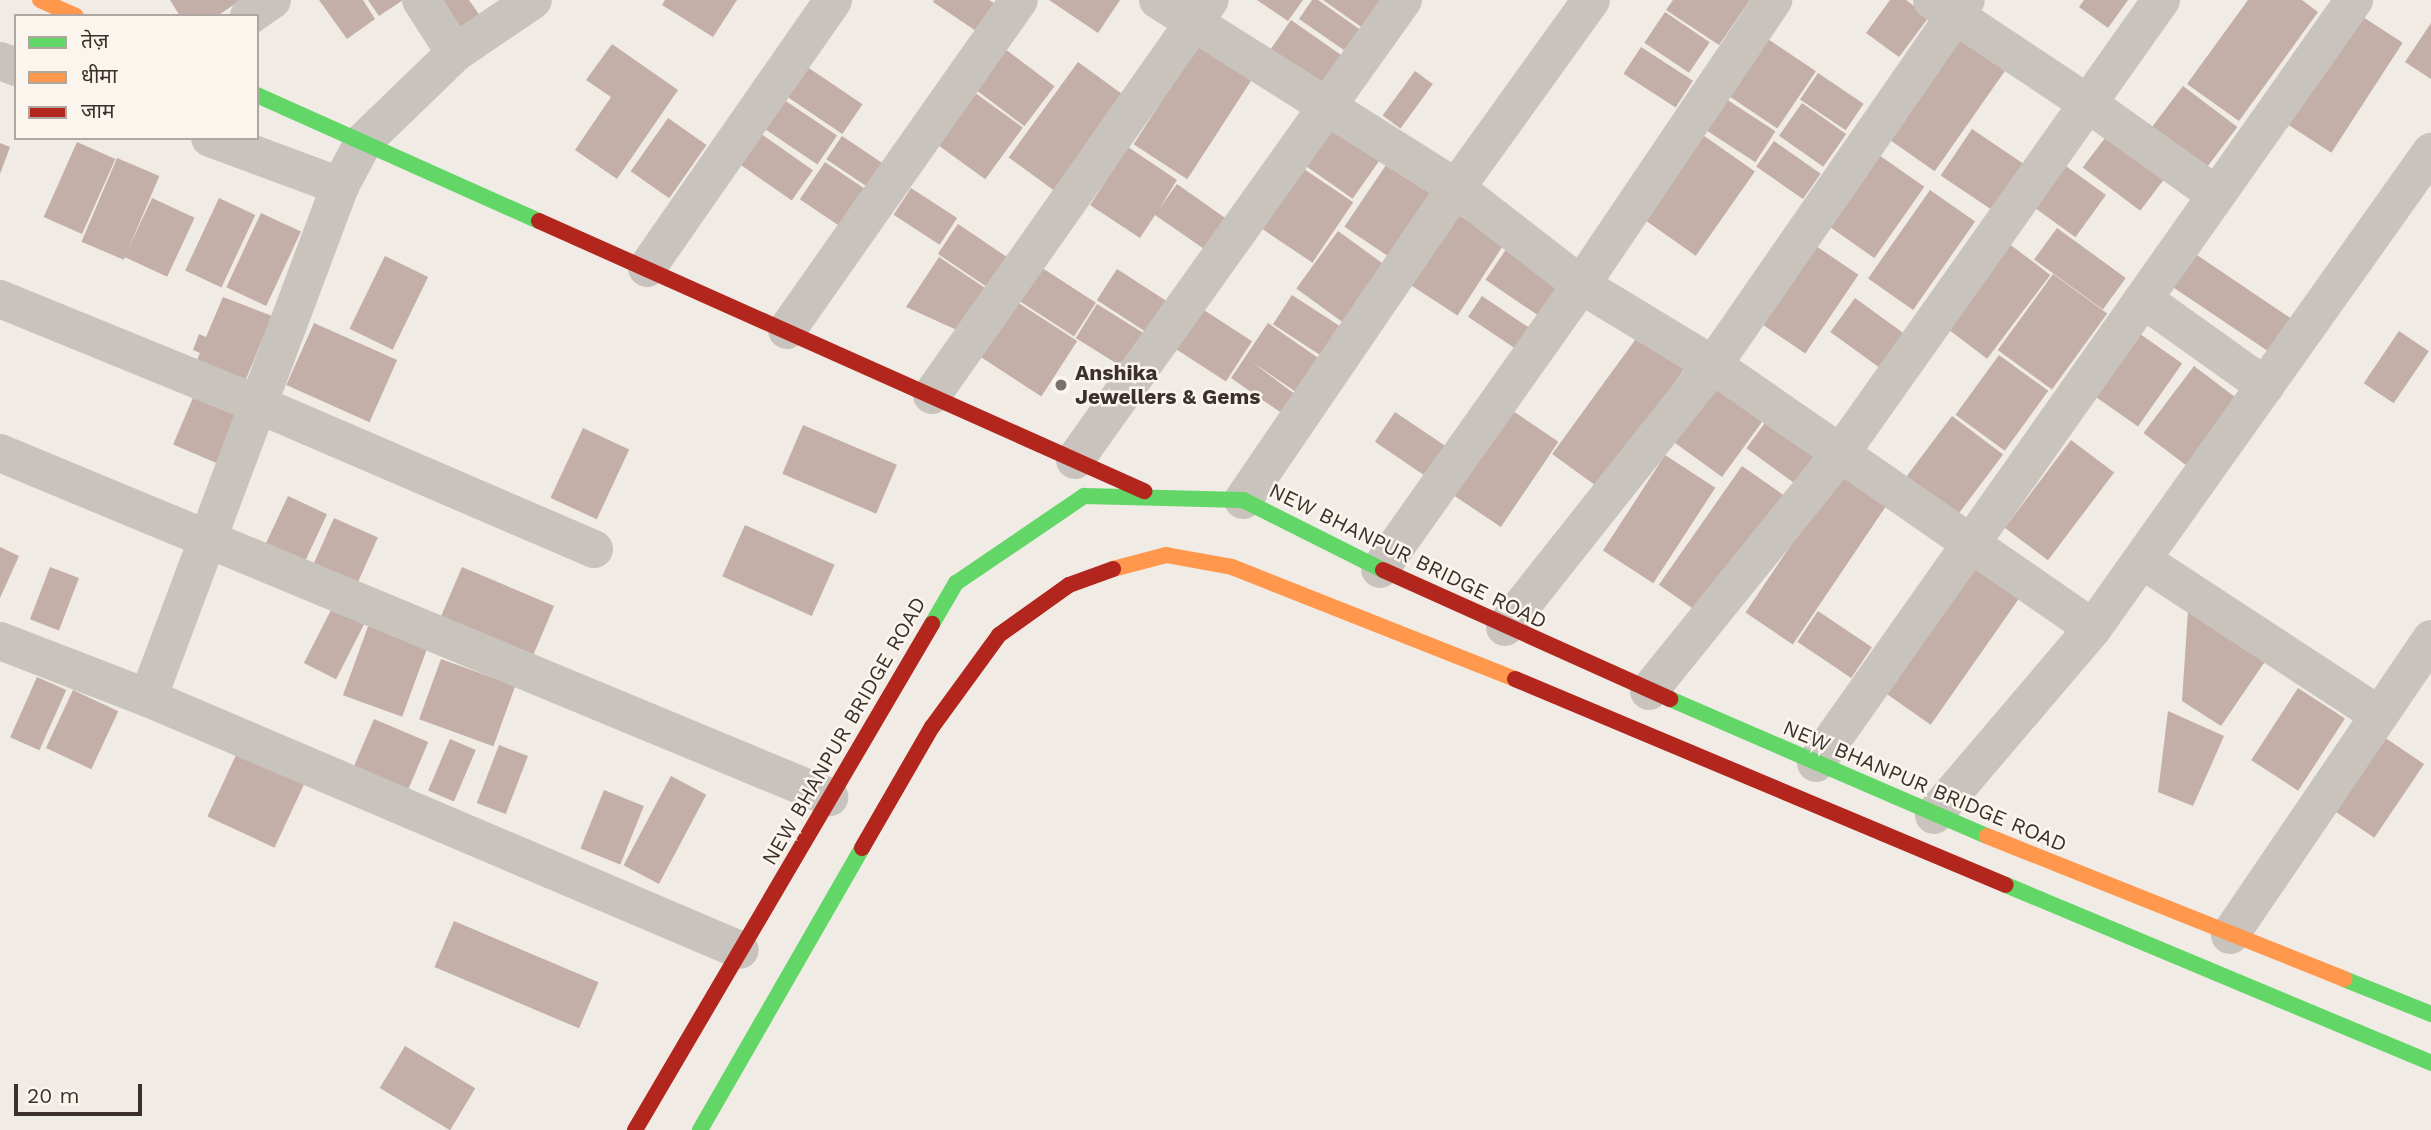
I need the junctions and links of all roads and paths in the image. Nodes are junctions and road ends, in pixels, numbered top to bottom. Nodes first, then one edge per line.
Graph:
1 (40, 0) edge
2 (272, 0) edge
3 (421, 0) edge
4 (533, 0) edge
5 (833, 0) edge
6 (1019, 0) edge
7 (1158, 0) edge
8 (1403, 0) edge
9 (1591, 0) edge
10 (1773, 0) edge
11 (2161, 0) edge
12 (2354, 0) edge
13 (1951, 5) edge
14 (1202, 12) edge
15 (72, 14) edge
16 (252, 14) edge
17 (455, 53) junction
18 (259, 96) edge
19 (2090, 105) junction
20 (1328, 106) junction
21 (215, 140) edge
22 (364, 141) junction
23 (2431, 152) edge
24 (340, 186) junction
25 (1455, 188) junction
26 (2216, 195) junction
27 (647, 268) junction
28 (1581, 285) junction
29 (0, 299) edge
30 (2143, 299) junction
31 (788, 331) junction
32 (1713, 365) junction
33 (2265, 386) junction
34 (932, 395) junction
35 (257, 404) junction
36 (0, 453) edge
37 (1840, 454) junction
38 (1075, 460) junction
39 (1159, 498) junction
40 (1243, 500) junction
41 (209, 541) junction
42 (1970, 544) junction
43 (593, 549) dead end
44 (2142, 560) junction
45 (1380, 569) junction
46 (1505, 627) junction
47 (2093, 628) junction
48 (2431, 639) edge
49 (0, 641) edge
50 (1649, 691) junction
51 (148, 698) junction
52 (2379, 715) junction
53 (1816, 763) junction
54 (829, 797) junction
55 (1934, 815) junction
56 (2230, 935) junction
57 (740, 950) junction
58 (2431, 1014) edge
59 (2431, 1063) edge
60 (635, 1130) edge
61 (700, 1130) edge

1 - 15 street
2 - 16 street
3 - 17 street
4 - 17 street
5 - 27 street
6 - 31 street
7 - 14 street
8 - 20 street
9 - 25 street
10 - 28 street
11 - 19 street
12 - 26 street
13 - 19 street
13 - 32 street
14 - 20 street
14 - 34 street
17 - 22 street
18 - 22 street
19 - 26 street
19 - 37 street
20 - 25 street
20 - 38 street
21 - 24 street
22 - 24 street
22 - 27 street
23 - 33 street
24 - 35 street
25 - 28 street
25 - 40 street
26 - 30 street
27 - 31 street
28 - 32 street
28 - 45 street
29 - 35 street
30 - 33 street
30 - 42 street
31 - 34 street
32 - 37 street
32 - 46 street
33 - 44 street
34 - 38 street
35 - 41 street
35 - 43 street
36 - 41 street
37 - 42 street
37 - 50 street
38 - 39 street
39 - 40 street, NEW BHANPUR BRIDGE ROAD
39 - 54 street, NEW BHANPUR BRIDGE ROAD
40 - 45 street, NEW BHANPUR BRIDGE ROAD
41 - 51 street
41 - 54 street
42 - 47 street
42 - 53 street
44 - 47 street
44 - 52 street
45 - 46 street, NEW BHANPUR BRIDGE ROAD
46 - 50 street, NEW BHANPUR BRIDGE ROAD
47 - 55 street
48 - 52 street
49 - 51 street
50 - 53 street, NEW BHANPUR BRIDGE ROAD
51 - 57 street
52 - 56 street
53 - 55 street, NEW BHANPUR BRIDGE ROAD
54 - 57 street, NEW BHANPUR BRIDGE ROAD
55 - 56 street, NEW BHANPUR BRIDGE ROAD
56 - 58 street, NEW BHANPUR BRIDGE ROAD
57 - 60 street, NEW BHANPUR BRIDGE ROAD
59 - 61 street

